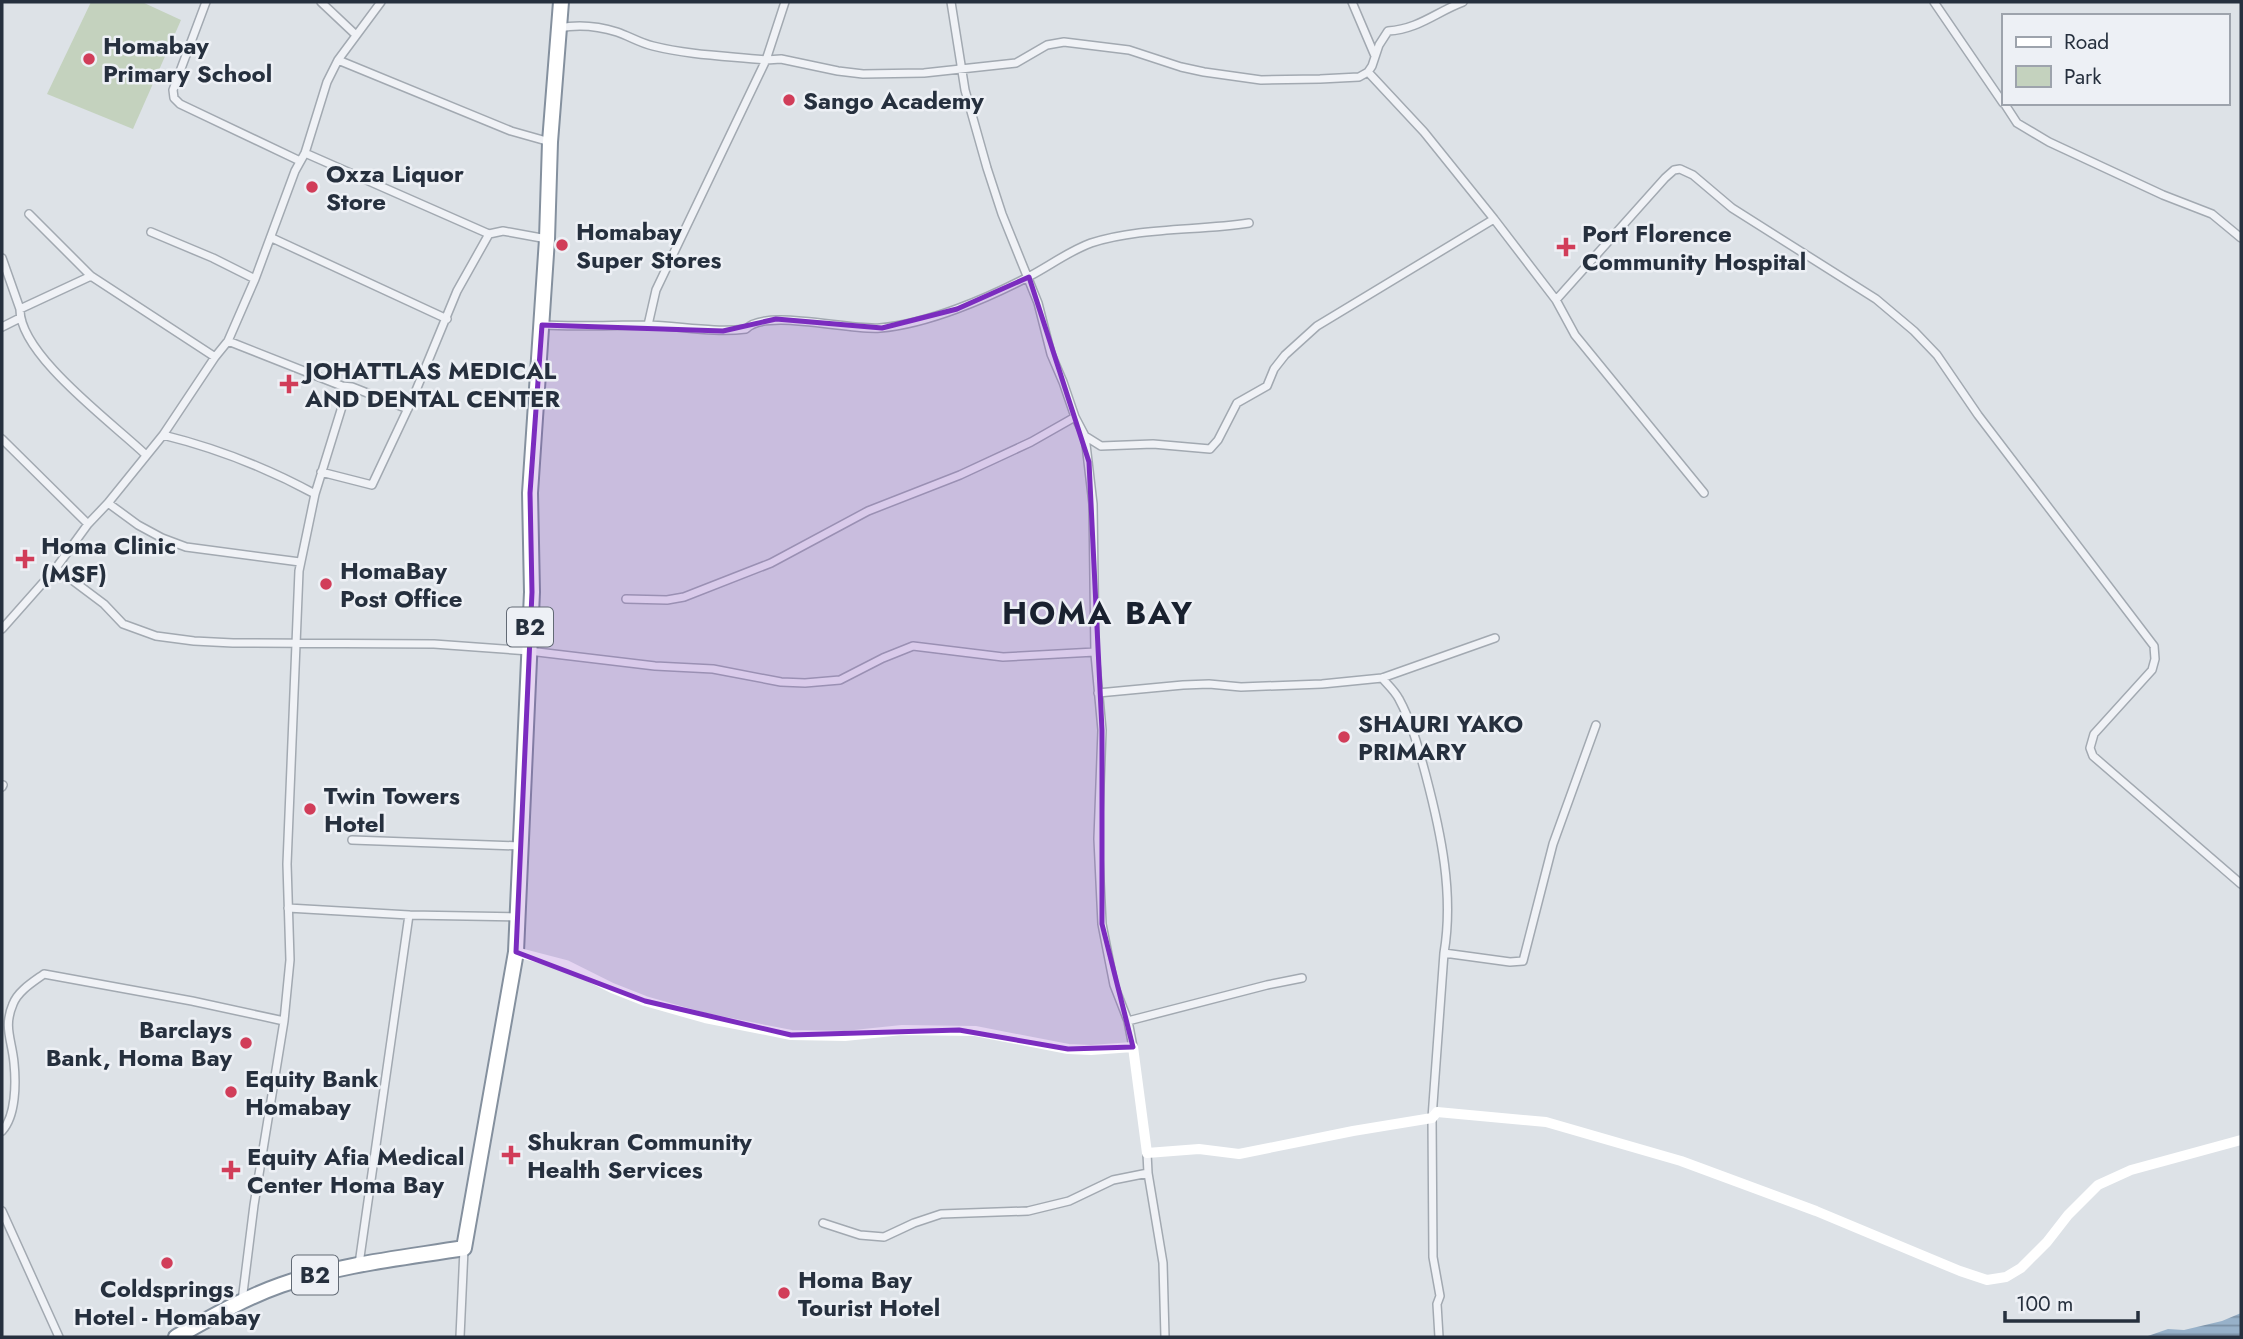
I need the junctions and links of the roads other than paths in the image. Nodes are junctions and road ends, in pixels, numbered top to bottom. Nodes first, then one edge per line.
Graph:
1 (206, 2) edge
2 (321, 2) edge
3 (380, 2) edge
4 (561, 2) edge
5 (785, 2) edge
6 (951, 2) edge
7 (1352, 2) edge
8 (1463, 2) edge
9 (1934, 2) edge
10 (557, 29) junction
11 (356, 35) junction
12 (1376, 56) junction
13 (338, 60) junction
14 (766, 60) junction
15 (961, 69) junction
16 (1368, 72) junction
17 (2002, 102) edge
18 (2004, 105) edge
19 (550, 142) junction
20 (305, 153) junction
21 (300, 161) junction
22 (29, 214) dead end
23 (1494, 219) junction
24 (1249, 223) dead end
25 (151, 232) dead end
26 (489, 234) junction
27 (272, 238) junction
28 (2241, 238) edge
29 (547, 239) junction
30 (2, 257) edge
31 (91, 276) junction
32 (1028, 276) junction
33 (255, 279) junction
34 (1556, 300) junction
35 (20, 313) junction
36 (447, 319) junction
37 (542, 325) junction
38 (648, 326) junction
39 (2, 327) edge
40 (228, 341) junction
41 (215, 357) junction
42 (342, 386) junction
43 (408, 409) junction
44 (1075, 417) junction
45 (163, 435) junction
46 (1085, 436) junction
47 (2, 439) edge
48 (146, 455) junction
49 (321, 472) junction
50 (1704, 493) dead end
51 (315, 494) junction
52 (108, 503) junction
53 (88, 524) junction
54 (300, 562) junction
55 (56, 568) junction
56 (626, 598) dead end
57 (2, 629) edge
58 (1494, 638) dead end
59 (296, 643) junction
60 (529, 651) junction
61 (1095, 654) junction
62 (1382, 678) junction
63 (1098, 693) junction
64 (1596, 725) dead end
65 (352, 840) dead end
66 (520, 846) junction
67 (2241, 884) edge
68 (288, 908) junction
69 (408, 915) junction
70 (517, 918) junction
71 (516, 953) junction
72 (1444, 953) junction
73 (1302, 978) dead end
74 (284, 1021) junction
75 (1128, 1021) junction
76 (1133, 1047) junction
77 (1432, 1118) junction
78 (2, 1131) edge
79 (2241, 1140) edge
80 (1147, 1153) junction
81 (1148, 1173) junction
82 (2, 1211) edge
83 (823, 1223) dead end
84 (464, 1248) junction
85 (359, 1264) junction
86 (242, 1301) junction
87 (1437, 1336) edge
88 (59, 1337) edge
89 (176, 1337) edge
90 (460, 1337) edge
91 (1164, 1337) edge

1 - 21 street
2 - 11 street
3 - 11 street
4 - 10 highway, B2
5 - 14 street
6 - 15 street
7 - 12 street
8 - 12 street
9 - 17 street
10 - 14 street
10 - 19 highway, B2
11 - 13 street
12 - 16 street
13 - 19 street
13 - 20 street
14 - 15 street
14 - 38 street
15 - 16 street
15 - 32 street
16 - 23 street
18 - 28 street
19 - 29 highway, B2
20 - 21 street
20 - 26 street
21 - 27 street
22 - 31 street
23 - 34 street
23 - 46 street
24 - 32 street
25 - 33 street
26 - 29 street
26 - 36 street
27 - 33 street
27 - 36 street
29 - 37 highway, B2
30 - 35 street
31 - 35 street
31 - 41 street
32 - 38 street
32 - 44 street
33 - 40 street
34 - 50 street
34 - 67 street
35 - 39 street
35 - 48 street
36 - 43 street
37 - 38 street
37 - 60 highway, B2
40 - 41 street
40 - 42 street
41 - 45 street
42 - 43 street
42 - 49 street
43 - 49 street
44 - 46 street
44 - 56 street
45 - 48 street
45 - 51 street
46 - 61 street
47 - 53 street
48 - 52 street
49 - 51 street
51 - 54 street
52 - 53 street
52 - 54 street
53 - 55 street
54 - 59 street
55 - 57 street
55 - 59 street
58 - 62 street
59 - 60 street
59 - 68 street
60 - 61 street
60 - 66 highway, B2
61 - 63 street
62 - 63 street
62 - 72 street
63 - 75 street
64 - 72 street
65 - 66 street
66 - 70 highway, B2
68 - 69 street
68 - 74 street
69 - 70 street
69 - 85 street
70 - 71 highway, B2
71 - 76 street
71 - 84 highway, B2
72 - 77 street
73 - 75 street
74 - 78 street
74 - 86 street
75 - 76 street
76 - 80 street
77 - 79 street
77 - 80 street
77 - 87 street
80 - 81 street
81 - 83 street
81 - 91 street
82 - 88 street
84 - 85 highway, B2
84 - 90 street
85 - 86 highway, B2
86 - 89 highway, B2

